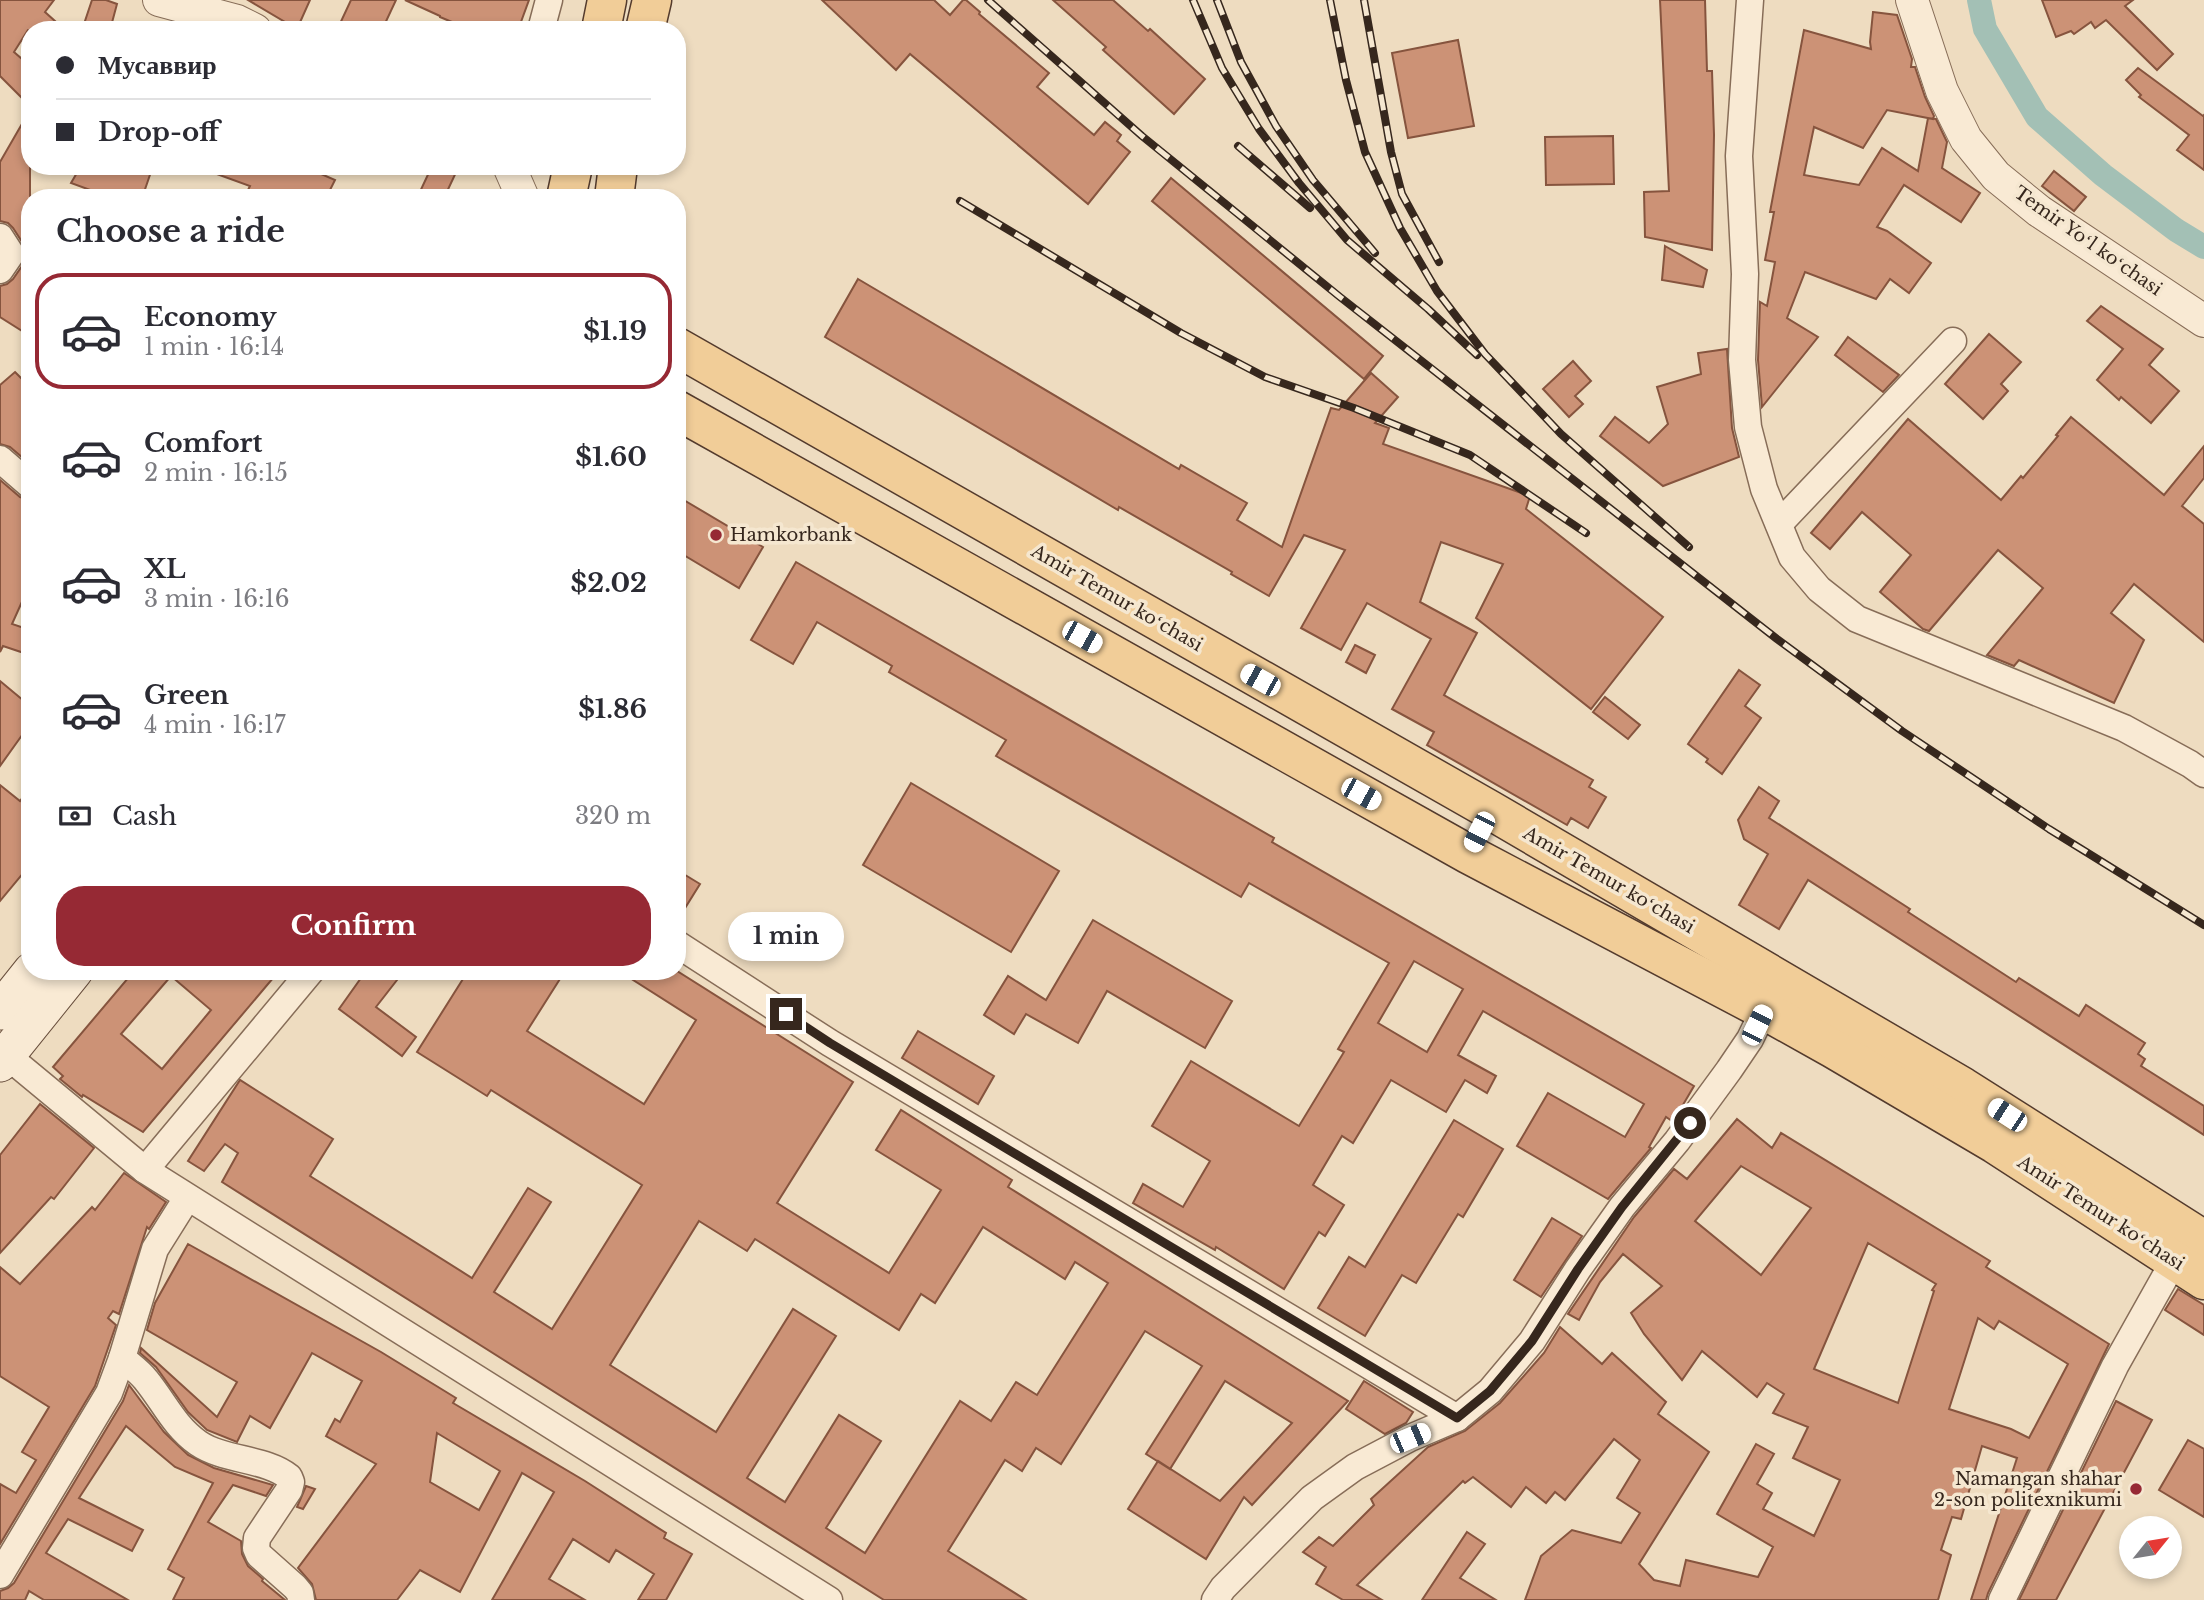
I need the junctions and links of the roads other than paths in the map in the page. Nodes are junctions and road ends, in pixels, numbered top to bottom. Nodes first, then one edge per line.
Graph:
1 (159, 0) edge
2 (549, 0) edge
3 (607, 0) edge
4 (652, 0) edge
5 (1750, 0) edge
6 (1912, 0) edge
7 (237, 21) edge
8 (543, 21) edge
9 (603, 21) edge
10 (647, 21) edge
11 (0, 237) edge
12 (0, 270) edge
13 (2204, 321) edge
14 (1952, 341) dead end
15 (686, 352) edge
16 (686, 415) edge
17 (0, 459) edge
18 (21, 477) edge
19 (1779, 524) junction
20 (2204, 774) edge
21 (1490, 810) junction
22 (1468, 854) junction
23 (686, 950) edge
24 (25, 980) edge
25 (66, 980) edge
26 (303, 980) edge
27 (0, 1010) edge
28 (1764, 1010) junction
29 (2, 1056) edge
30 (145, 1170) junction
31 (187, 1198) junction
32 (2194, 1260) edge
33 (122, 1358) junction
34 (1457, 1418) junction
35 (0, 1575) edge
36 (301, 1600) edge
37 (829, 1600) edge
38 (1215, 1600) edge
39 (2001, 1600) edge

1 - 7 street
2 - 8 street
3 - 9 main road
4 - 10 main road
5 - 19 street
6 - 13 street, Temir Yoʻl koʻchasi
11 - 12 street
14 - 19 street
15 - 21 main road, Amir Temur koʻchasi
16 - 22 main road, Amir Temur koʻchasi
17 - 18 street
19 - 20 street
21 - 22 main road
21 - 32 main road, Amir Temur koʻchasi
22 - 28 main road, Amir Temur koʻchasi
23 - 34 street
24 - 27 main road
25 - 29 main road
26 - 30 street
28 - 32 main road, Amir Temur koʻchasi
28 - 34 street
29 - 30 street
30 - 31 street
31 - 33 street
31 - 37 street
32 - 39 street
33 - 35 street
33 - 36 street
34 - 38 street

